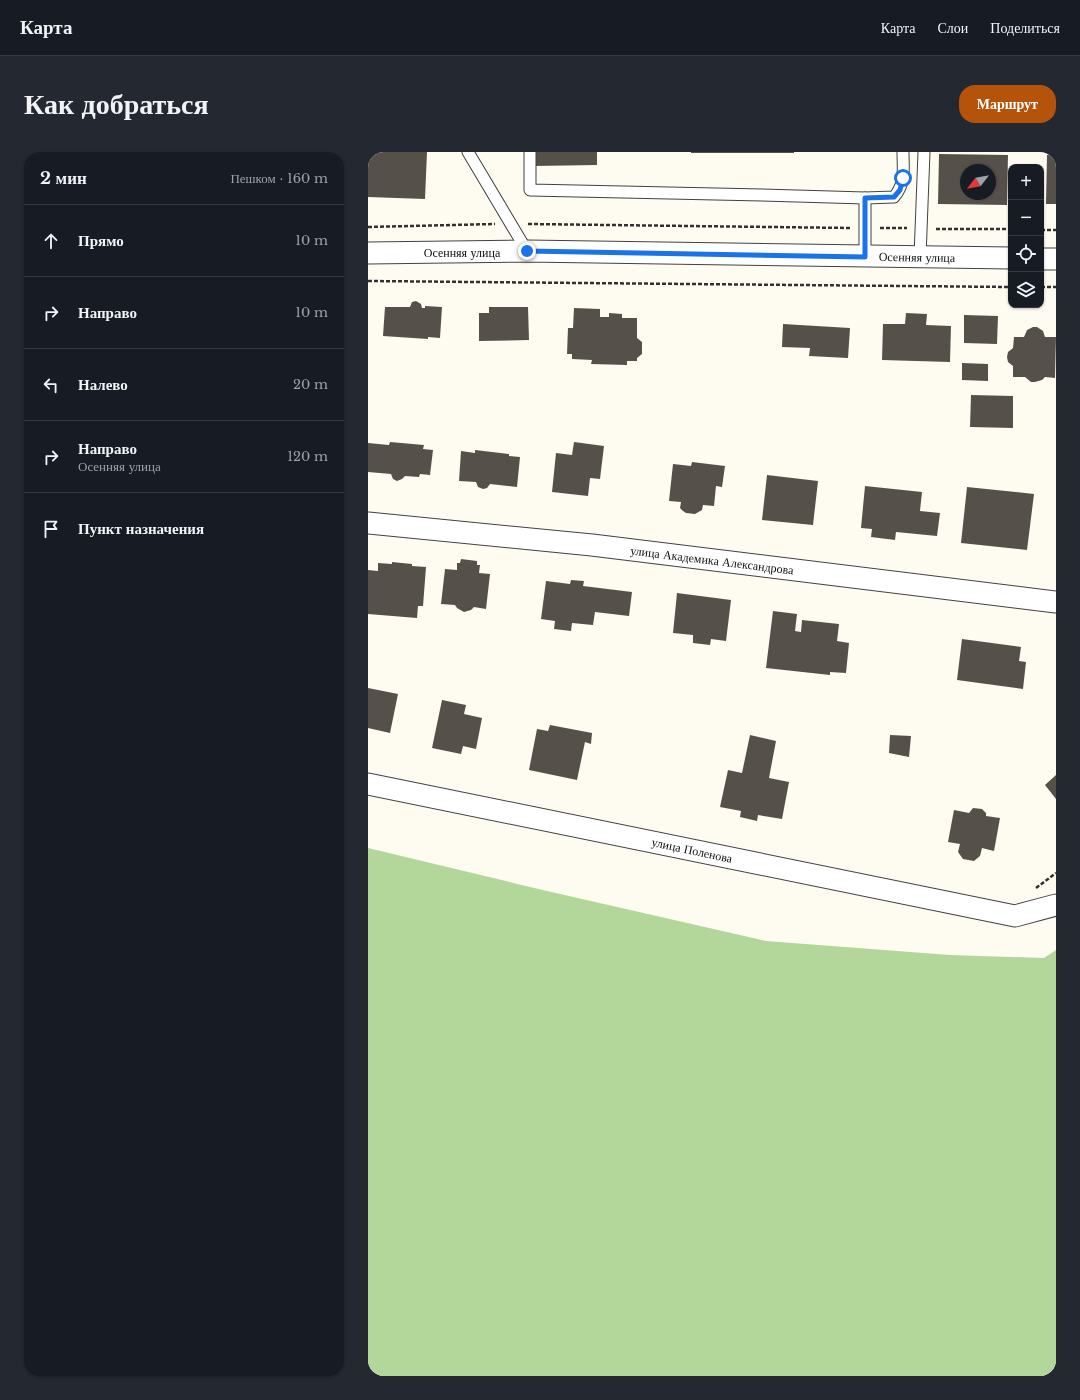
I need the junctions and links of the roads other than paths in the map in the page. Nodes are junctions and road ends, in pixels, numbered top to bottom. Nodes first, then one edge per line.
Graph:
1 (468, 152) edge
2 (530, 152) edge
3 (903, 152) edge
4 (924, 152) edge
5 (865, 198) junction
6 (527, 251) junction
7 (368, 253) edge
8 (865, 257) junction
9 (920, 257) junction
10 (1008, 258) edge
11 (1044, 259) edge
12 (1056, 259) edge
13 (368, 523) edge
14 (1056, 602) edge
15 (368, 784) edge
16 (1056, 906) edge

1 - 6 lane
2 - 5 lane
3 - 5 lane
4 - 9 lane
5 - 8 lane
6 - 7 street, Осенняя улица
6 - 8 street, Осенняя улица
8 - 9 street, Осенняя улица
9 - 10 street, Осенняя улица
11 - 12 street
13 - 14 street, улица Академика Александрова
15 - 16 street, улица Поленова

